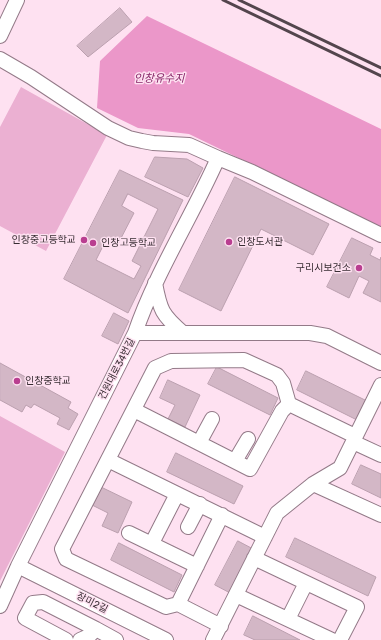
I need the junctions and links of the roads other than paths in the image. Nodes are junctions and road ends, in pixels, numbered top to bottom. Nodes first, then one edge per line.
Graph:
1 (17, 0) edge
2 (0, 36) edge
3 (0, 59) edge
4 (218, 158) junction
5 (381, 235) edge
6 (155, 283) junction
7 (135, 333) junction
8 (183, 333) junction
9 (381, 363) edge
10 (381, 385) edge
11 (289, 404) junction
12 (134, 410) junction
13 (212, 419) dead end
14 (248, 439) dead end
15 (354, 439) junction
16 (199, 443) junction
17 (381, 455) edge
18 (108, 460) junction
19 (235, 461) junction
20 (313, 484) junction
21 (178, 494) junction
22 (200, 504) junction
23 (222, 515) junction
24 (381, 515) edge
25 (188, 527) dead end
26 (129, 533) dead end
27 (265, 537) junction
28 (152, 543) junction
29 (254, 558) junction
30 (18, 566) junction
31 (197, 566) junction
32 (306, 583) junction
33 (236, 595) junction
34 (178, 604) junction
35 (0, 606) edge
36 (288, 619) junction
37 (96, 629) junction
38 (218, 636) edge
39 (66, 640) edge
40 (80, 640) edge
41 (116, 640) edge
42 (166, 640) edge
43 (332, 640) edge
44 (340, 640) edge

1 - 2 street
3 - 4 street
4 - 5 street
4 - 6 street
6 - 7 street
6 - 8 street
7 - 8 street, 건원대로34번길
7 - 30 street, 건원대로34번길
8 - 9 street, 건원대로34번길
10 - 15 street
11 - 12 street
11 - 15 street
11 - 19 street
12 - 16 street
12 - 18 street
13 - 16 street
14 - 19 street
15 - 17 street
15 - 20 street
16 - 19 street
18 - 21 street
18 - 34 street
20 - 24 street
20 - 27 street
21 - 22 street
21 - 28 street
22 - 23 street
22 - 25 street
23 - 27 street
23 - 31 street
26 - 28 street
27 - 29 street
28 - 31 street
29 - 32 street
29 - 33 street
30 - 35 street, 건원대로34번길
30 - 42 street, 장미2길
31 - 34 street
32 - 36 street
32 - 44 street
33 - 36 street
33 - 38 street
34 - 38 street
36 - 43 street
37 - 39 street
37 - 40 street
37 - 41 street

